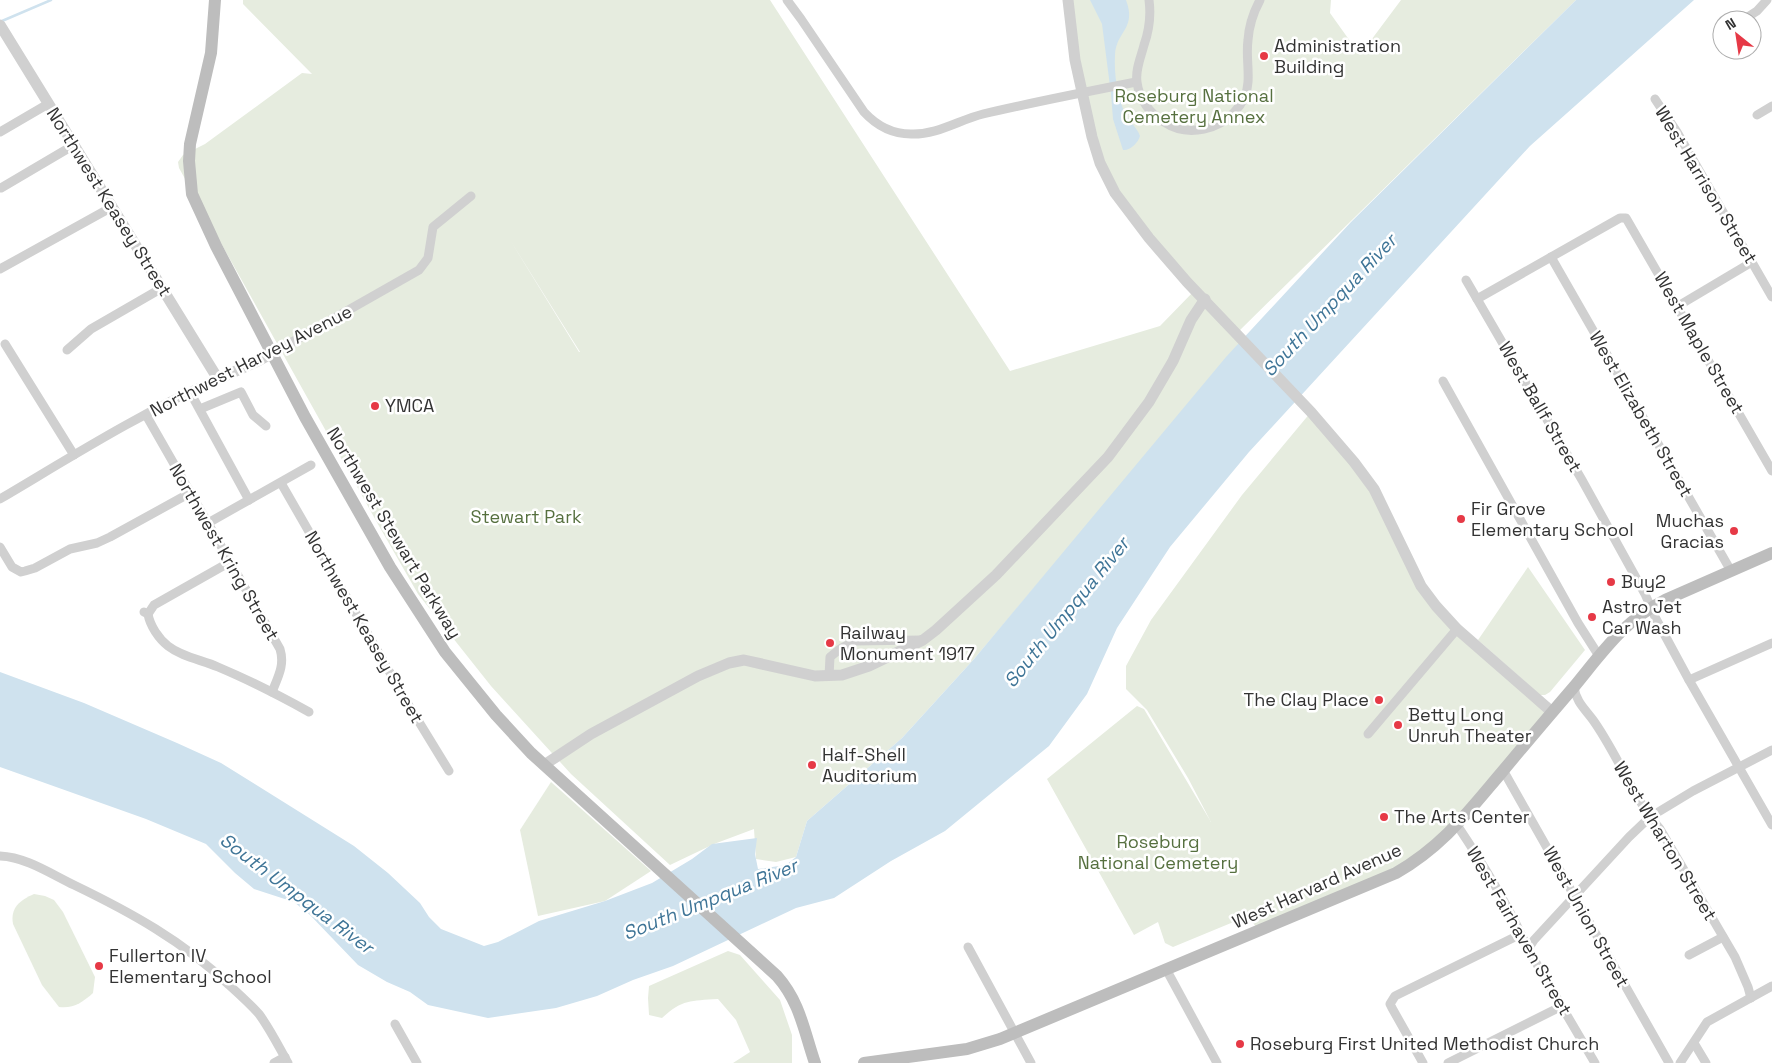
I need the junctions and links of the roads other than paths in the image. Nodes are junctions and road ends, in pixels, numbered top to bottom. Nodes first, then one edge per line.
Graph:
1 (215, 0) edge
2 (787, 0) edge
3 (1068, 0) edge
4 (1149, 0) edge
5 (1260, 0) edge
6 (1767, 0) edge
7 (1758, 10) edge
8 (0, 26) edge
9 (1136, 82) junction
10 (1081, 92) junction
11 (1655, 99) dead end
12 (48, 104) junction
13 (1772, 106) edge
14 (1756, 115) dead end
15 (0, 132) edge
16 (74, 145) junction
17 (1, 188) edge
18 (471, 196) dead end
19 (112, 206) junction
20 (1551, 257) junction
21 (1752, 262) junction
22 (0, 269) edge
23 (1466, 280) dead end
24 (162, 288) junction
25 (1772, 297) edge
26 (1477, 299) junction
27 (1205, 300) junction
28 (1678, 306) junction
29 (5, 344) dead end
30 (67, 350) dead end
31 (271, 354) junction
32 (218, 379) junction
33 (1443, 381) dead end
34 (190, 392) junction
35 (200, 409) junction
36 (146, 415) junction
37 (266, 426) dead end
38 (74, 455) junction
39 (311, 465) dead end
40 (1772, 472) edge
41 (281, 482) junction
42 (190, 493) junction
43 (1, 495) edge
44 (250, 500) junction
45 (208, 523) junction
46 (2, 551) edge
47 (1772, 553) edge
48 (230, 562) junction
49 (1731, 571) junction
50 (1651, 607) junction
51 (1457, 629) junction
52 (922, 640) junction
53 (1772, 643) edge
54 (1598, 656) junction
55 (829, 676) junction
56 (1689, 680) junction
57 (1574, 687) junction
58 (272, 692) junction
59 (309, 712) dead end
60 (1552, 712) junction
61 (1368, 734) dead end
62 (1772, 750) edge
63 (544, 765) junction
64 (1739, 767) junction
65 (1503, 770) junction
66 (450, 772) dead end
67 (1650, 817) junction
68 (1457, 825) junction
69 (1772, 825) edge
70 (0, 856) edge
71 (1575, 897) junction
72 (1521, 934) junction
73 (1723, 937) junction
74 (968, 947) dead end
75 (1528, 949) junction
76 (1689, 955) dead end
77 (1166, 969) junction
78 (1772, 986) edge
79 (1751, 998) junction
80 (1562, 1006) junction
81 (395, 1024) dead end
82 (1015, 1034) junction
83 (1694, 1043) junction
84 (287, 1060) edge
85 (274, 1063) edge
86 (417, 1063) edge
87 (815, 1063) edge
88 (864, 1063) edge
89 (1030, 1063) edge
90 (1217, 1063) edge
91 (1423, 1063) edge
92 (1448, 1063) edge
93 (1595, 1063) edge
94 (1668, 1063) edge
95 (1680, 1063) edge
96 (1706, 1063) edge

1 - 31 main road, Northwest Stewart Parkway
2 - 10 street
3 - 10 street
4 - 9 street
5 - 9 street
6 - 7 street
8 - 12 street, Northwest Keasey Street
9 - 10 street
10 - 27 street
11 - 21 street, West Harrison Street
12 - 15 street
12 - 16 street, Northwest Keasey Street
13 - 14 street
16 - 17 street
16 - 19 street, Northwest Keasey Street
18 - 31 street, Northwest Harvey Avenue
19 - 22 street
19 - 24 street, Northwest Keasey Street
20 - 26 street
20 - 28 street, West Maple Street
20 - 49 street, West Elizabeth Street
21 - 25 street, West Harrison Street
21 - 28 street
23 - 26 street, West Ballf Street
24 - 30 street
24 - 32 street, Northwest Keasey Street
26 - 50 street, West Ballf Street
27 - 51 street
27 - 52 street
28 - 40 street, West Maple Street
29 - 38 street
31 - 32 street, Northwest Harvey Avenue
31 - 63 main road, Northwest Stewart Parkway
32 - 34 street, Northwest Harvey Avenue
33 - 54 street
34 - 35 street
34 - 36 street, Northwest Harvey Avenue
35 - 37 street
35 - 44 street
36 - 38 street, Northwest Harvey Avenue
36 - 42 street, Northwest Kring Street
38 - 43 street, Northwest Harvey Avenue
39 - 41 street
41 - 44 street
41 - 66 street, Northwest Keasey Street
42 - 45 street, Northwest Kring Street
42 - 46 street
44 - 45 street
45 - 48 street, Northwest Kring Street
47 - 49 main road, West Harvard Avenue
48 - 58 street, Northwest Kring Street
48 - 58 street
49 - 50 main road, West Harvard Avenue
50 - 54 main road, West Harvard Avenue
50 - 56 street, West Ballf Street
51 - 60 street
51 - 61 street
52 - 55 street
52 - 55 street
53 - 56 street
54 - 57 main road, West Harvard Avenue
55 - 63 street
56 - 64 street, West Ballf Street
57 - 60 main road, West Harvard Avenue
57 - 67 street, West Wharton Street
58 - 59 street
60 - 65 main road, West Harvard Avenue
62 - 64 street
63 - 87 main road, Northwest Stewart Parkway
64 - 67 street
64 - 69 street, West Ballf Street
65 - 68 main road, West Harvard Avenue
65 - 71 street, West Union Street
67 - 71 street
67 - 73 street, West Wharton Street
68 - 72 street, West Fairhaven Street
68 - 77 main road, West Harvard Avenue
70 - 84 street
71 - 75 street
71 - 94 street, West Union Street
72 - 75 street, West Fairhaven Street
72 - 91 street
73 - 76 street
73 - 79 street, West Wharton Street
74 - 82 street
75 - 80 street, West Fairhaven Street
77 - 82 main road, West Harvard Avenue
77 - 90 street
78 - 79 street
79 - 83 street
80 - 92 street
80 - 93 street, West Fairhaven Street
81 - 86 street
82 - 88 main road, West Harvard Avenue
82 - 89 street
83 - 95 street
83 - 96 street
84 - 85 street

